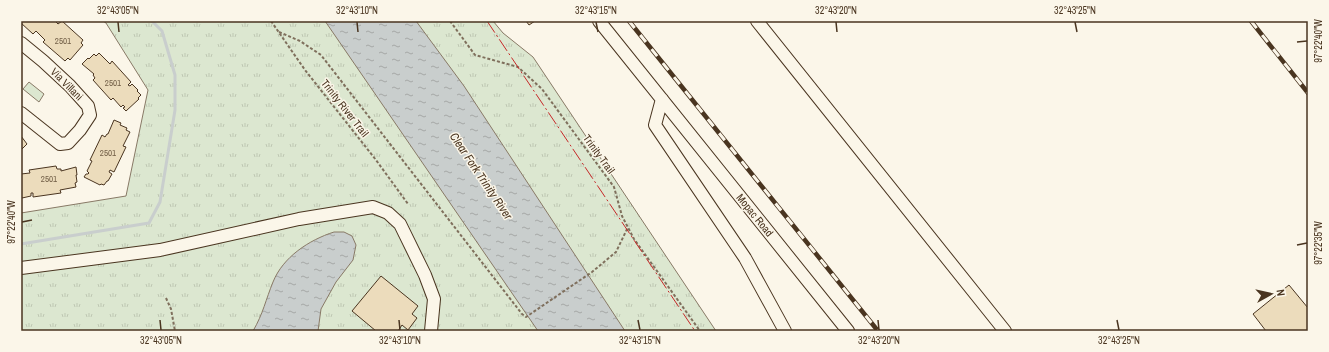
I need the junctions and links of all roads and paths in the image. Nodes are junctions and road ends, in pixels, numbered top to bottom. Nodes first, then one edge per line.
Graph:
1 (271, 21) edge
2 (450, 21) edge
3 (600, 21) edge
4 (757, 21) edge
5 (279, 32) junction
6 (21, 43) edge
7 (662, 99) junction
8 (21, 113) edge
9 (408, 204) dead end
10 (628, 227) junction
11 (21, 268) edge
12 (166, 298) dead end
13 (175, 331) edge
14 (431, 331) edge
15 (700, 331) edge
16 (785, 331) edge
17 (848, 331) edge
18 (1004, 331) edge

1 - 5 path, Trinity River Trail
2 - 10 path, Trinity Trail
3 - 7 street, Mopac Road
4 - 18 street
5 - 9 path, Trinity River Trail
5 - 10 path
6 - 8 street, Via Villani
7 - 16 street
7 - 17 street, Mopac Road
10 - 15 path, Trinity Trail
11 - 14 street
12 - 13 path

